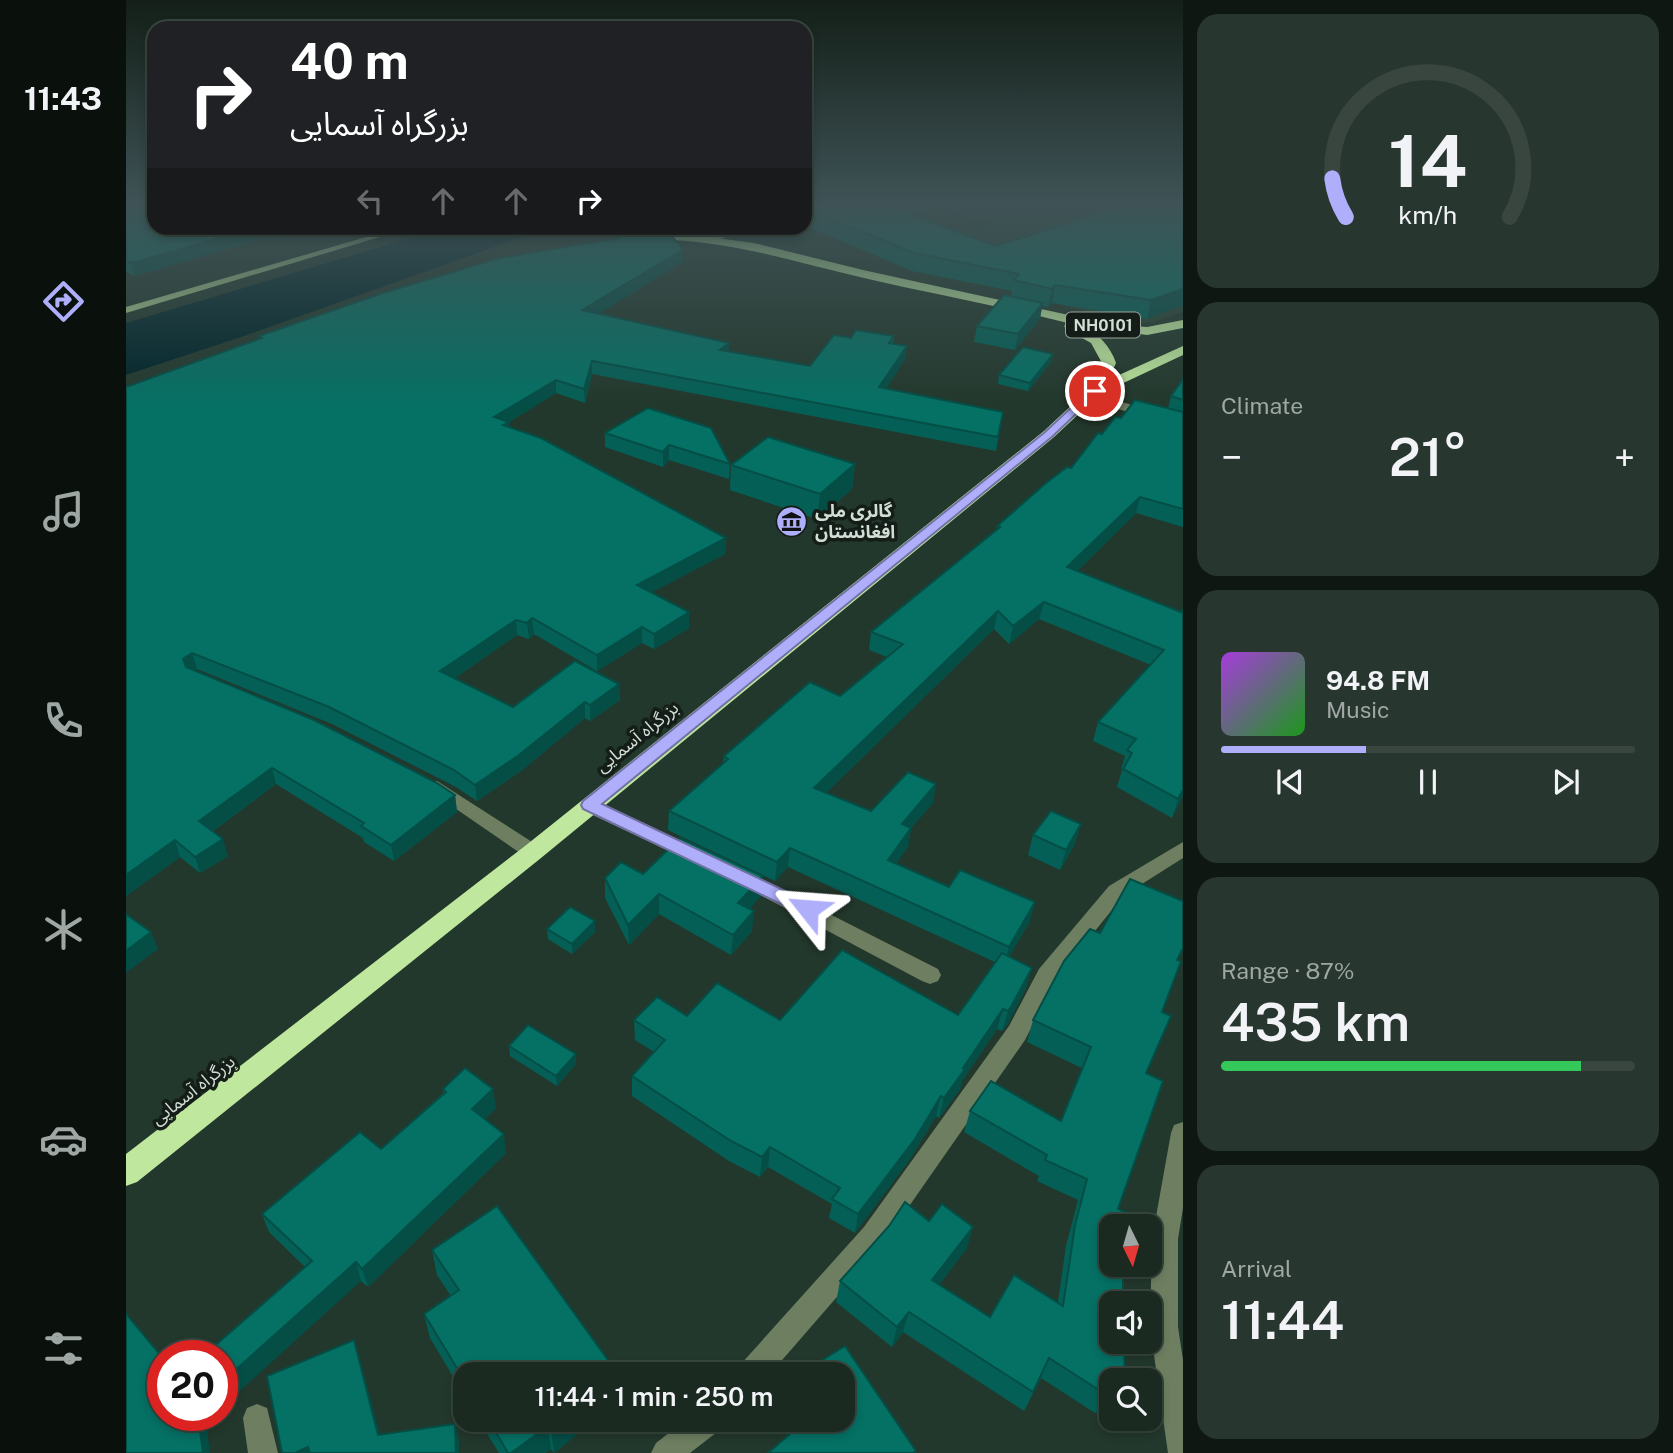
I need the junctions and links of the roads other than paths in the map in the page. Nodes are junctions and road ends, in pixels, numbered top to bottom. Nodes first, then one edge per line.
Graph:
1 (259, 271) edge
2 (852, 271) edge
3 (1023, 308) junction
4 (126, 310) edge
5 (1183, 324) edge
6 (1183, 350) edge
7 (1092, 394) junction
8 (1183, 423) edge
9 (424, 781) edge
10 (589, 805) junction
11 (1183, 849) edge
12 (533, 852) junction
13 (930, 975) dead end
14 (1183, 1133) edge
15 (126, 1172) edge
16 (762, 1362) edge
17 (257, 1418) dead end
18 (694, 1432) edge
19 (263, 1453) edge
20 (666, 1453) edge
21 (1183, 1453) edge

1 - 4 main road
2 - 3 highway, NH0101
3 - 5 highway, NH0101
3 - 7 highway
6 - 7 highway, بزرگراه آسمایی
7 - 8 street
7 - 10 highway, بزرگراه آسمایی
9 - 12 street
10 - 12 highway, بزرگراه آسمایی
10 - 13 street
11 - 16 street
12 - 15 highway, بزرگراه آسمایی
14 - 21 street
17 - 19 street
18 - 20 street

